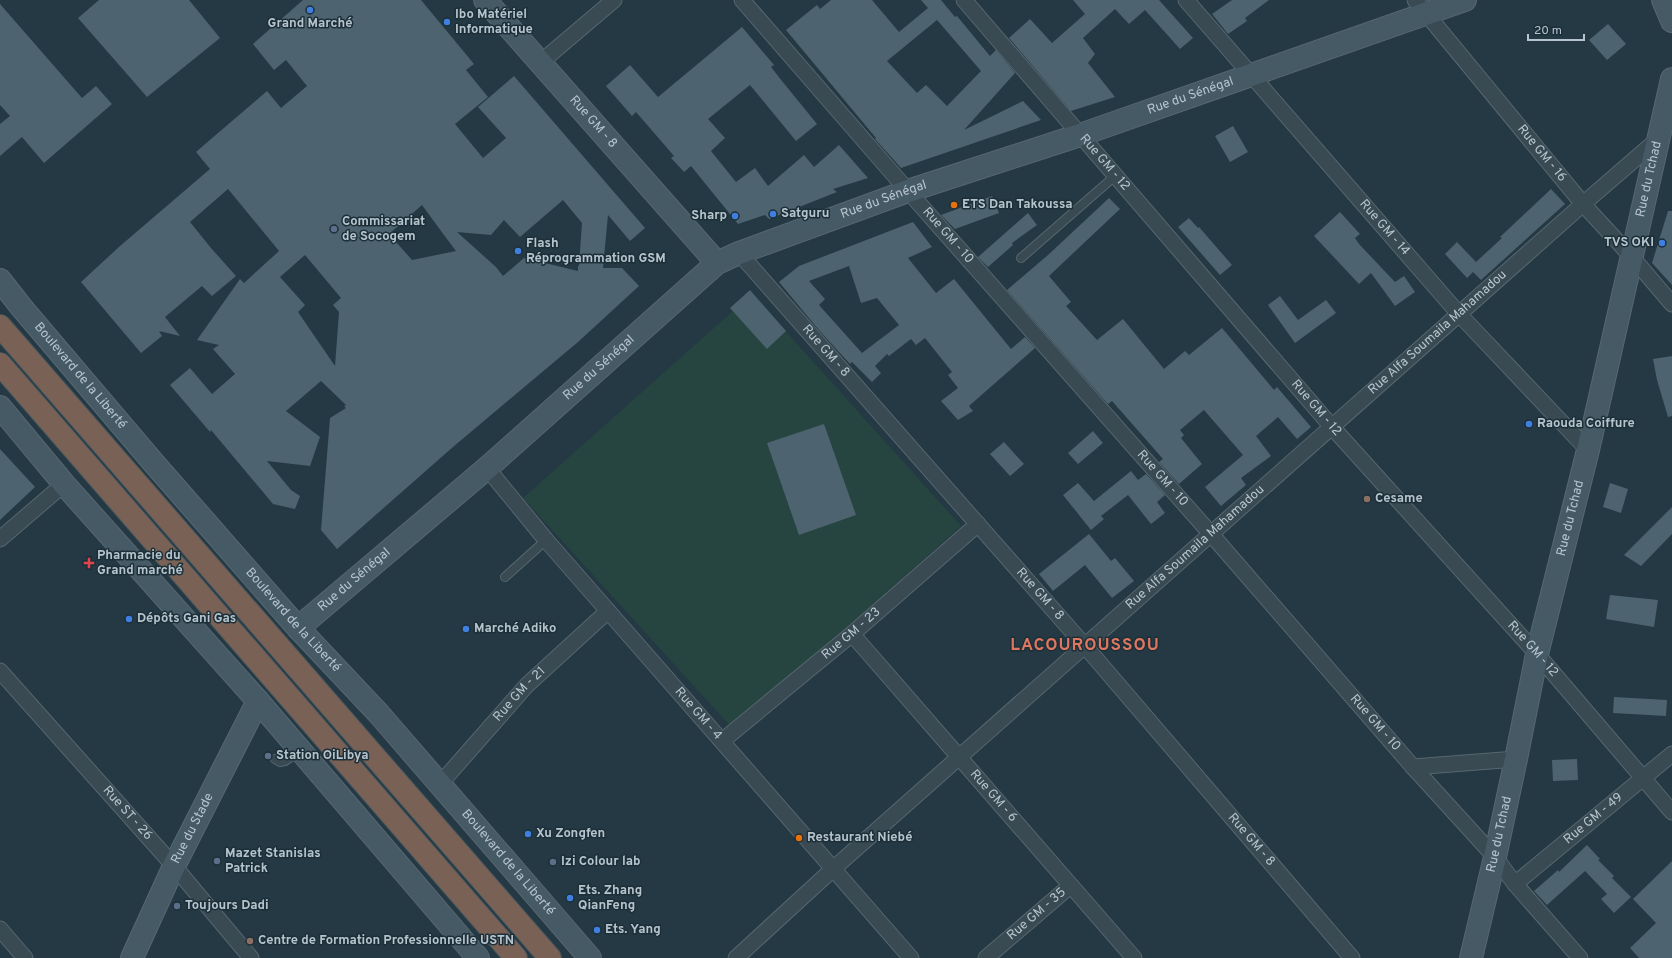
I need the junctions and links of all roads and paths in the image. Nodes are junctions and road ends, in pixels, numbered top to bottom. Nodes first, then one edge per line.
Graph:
1 (484, 0) edge
2 (614, 0) edge
3 (742, 0) edge
4 (964, 0) edge
5 (1186, 0) edge
6 (1465, 0) edge
7 (1663, 0) edge
8 (1421, 7) edge
9 (1672, 21) edge
10 (541, 62) junction
11 (1251, 75) junction
12 (1672, 79) edge
13 (1080, 135) junction
14 (1657, 140) junction
15 (1115, 176) junction
16 (908, 191) junction
17 (1583, 204) junction
18 (739, 253) junction
19 (1631, 256) junction
20 (1021, 258) dead end
21 (717, 263) junction
22 (0, 280) edge
23 (1672, 304) edge
24 (1459, 314) junction
25 (0, 326) edge
26 (0, 364) edge
27 (0, 407) edge
28 (1332, 427) junction
29 (1588, 450) junction
30 (487, 468) junction
31 (64, 484) junction
32 (978, 524) junction
33 (1211, 534) junction
34 (0, 539) edge
35 (546, 540) junction
36 (505, 577) dead end
37 (608, 611) junction
38 (298, 628) junction
39 (852, 634) junction
40 (1085, 646) junction
41 (1536, 654) junction
42 (0, 671) edge
43 (258, 701) junction
44 (722, 741) junction
45 (301, 751) junction
46 (1672, 754) edge
47 (958, 758) junction
48 (275, 759) dead end
49 (1516, 759) junction
50 (1413, 767) junction
51 (1643, 779) junction
52 (440, 784) junction
53 (1672, 812) edge
54 (1495, 857) junction
55 (174, 866) junction
56 (833, 869) junction
57 (1515, 884) junction
58 (1070, 886) junction
59 (0, 929) edge
60 (26, 958) edge
61 (132, 958) edge
62 (251, 958) edge
63 (478, 958) edge
64 (516, 958) edge
65 (550, 958) edge
66 (590, 958) edge
67 (736, 958) edge
68 (911, 958) edge
69 (986, 958) edge
70 (1134, 958) edge
71 (1352, 958) edge
72 (1471, 958) edge
73 (1580, 958) edge

1 - 10 street, Rue GM - 8
2 - 10 street
3 - 16 street, Rue GM - 10
4 - 13 street, Rue GM - 12
5 - 11 street, Rue GM - 14
6 - 8 street, Rue du Sénégal
7 - 9 street
8 - 11 street, Rue du Sénégal
8 - 17 street, Rue GM - 16
10 - 21 street, Rue GM - 8
11 - 13 street, Rue du Sénégal
11 - 24 street, Rue GM - 14
12 - 14 street, Rue du Tchad
13 - 15 street, Rue GM - 12
13 - 16 street, Rue du Sénégal
14 - 17 street, Rue Alfa Soumaila Mahamadou
14 - 19 street, Rue du Tchad
15 - 20 lane
15 - 28 street, Rue GM - 12
16 - 18 street, Rue du Sénégal
16 - 33 street, Rue GM - 10
17 - 19 street, Rue GM - 16
17 - 24 street, Rue Alfa Soumaila Mahamadou
18 - 21 street, Rue du Sénégal
18 - 32 street, Rue GM - 8
19 - 23 street, Rue GM - 16
19 - 29 street, Rue du Tchad
21 - 30 street, Rue du Sénégal
22 - 38 street, Boulevard de la Liberté
24 - 28 street, Rue Alfa Soumaila Mahamadou
24 - 29 street, Rue GM - 14
25 - 65 highway, Boulevard de la Liberté
26 - 64 highway
27 - 31 street
28 - 33 street, Rue Alfa Soumaila Mahamadou
28 - 41 street, Rue GM - 12
29 - 41 street, Rue du Tchad
30 - 35 street, Rue GM - 4
30 - 38 street, Rue du Sénégal
31 - 34 street
31 - 43 street
32 - 39 street, Rue GM - 23
32 - 40 street, Rue GM - 8
33 - 40 street, Rue Alfa Soumaila Mahamadou
33 - 50 street, Rue GM - 10
35 - 36 lane
35 - 37 street, Rue GM - 4
37 - 44 street, Rue GM - 4
37 - 52 street, Rue GM - 21
38 - 52 street, Boulevard de la Liberté
39 - 44 street, Rue GM - 23
39 - 47 street, Rue GM - 6
40 - 47 street, Rue Alfa Soumaila Mahamadou
40 - 71 street, Rue GM - 8
41 - 49 street, Rue du Tchad
41 - 51 street, Rue GM - 12
42 - 55 street, Rue ST - 26
43 - 45 street
43 - 55 street, Rue du Stade
44 - 56 street, Rue GM - 4
45 - 48 lane
45 - 63 street
46 - 51 street, Rue GM - 49
47 - 56 street, Rue Alfa Soumaila Mahamadou
47 - 58 street, Rue GM - 6
49 - 50 street
49 - 54 street, Rue du Tchad
50 - 54 street, Rue GM - 10
51 - 53 street, Rue GM - 12
51 - 57 street, Rue GM - 49
52 - 66 street, Boulevard de la Liberté
54 - 57 street, Rue GM - 10
54 - 72 street, Rue du Tchad
55 - 61 street, Rue du Stade
55 - 62 street, Rue ST - 26
56 - 67 street, Rue Alfa Soumaila Mahamadou
56 - 68 street, Rue GM - 4
57 - 73 street, Rue GM - 10
58 - 69 street, Rue GM - 35
58 - 70 street, Rue GM - 6
59 - 60 street

